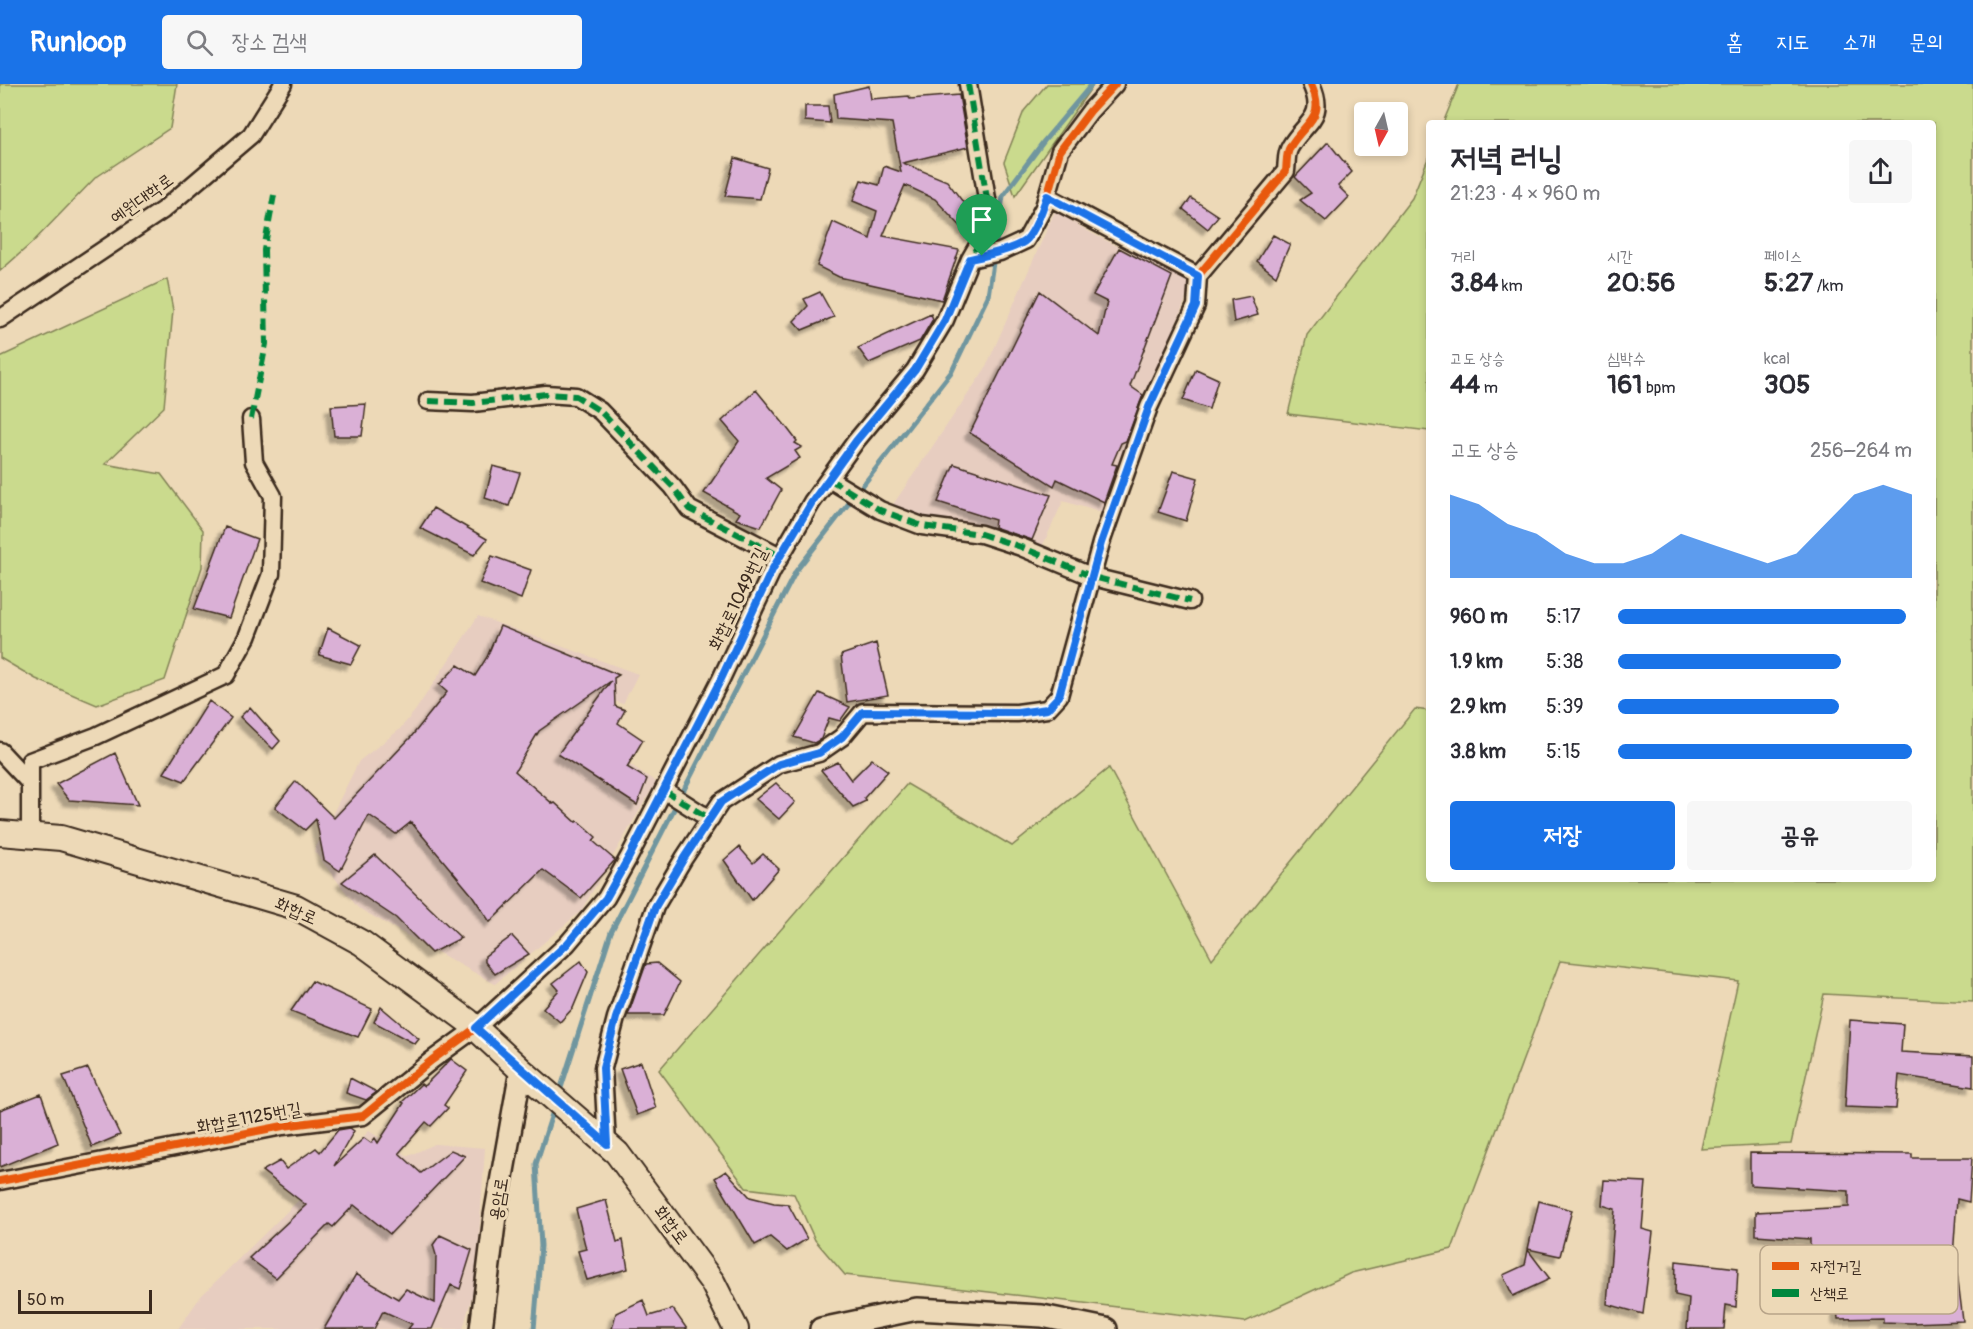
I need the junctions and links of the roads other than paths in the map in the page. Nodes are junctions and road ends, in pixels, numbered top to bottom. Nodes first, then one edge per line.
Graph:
1 (283, 84) edge
2 (968, 84) edge
3 (1115, 84) edge
4 (1311, 84) edge
5 (1047, 196) junction
6 (976, 258) junction
7 (1198, 276) junction
8 (0, 319) edge
9 (428, 401) dead end
10 (251, 419) dead end
11 (829, 479) junction
12 (780, 556) junction
13 (1093, 577) junction
14 (1190, 601) dead end
15 (0, 751) edge
16 (30, 783) junction
17 (666, 792) junction
18 (705, 815) junction
19 (0, 833) edge
20 (30, 836) junction
21 (476, 1028) junction
22 (521, 1070) junction
23 (607, 1144) junction
24 (0, 1181) edge
25 (731, 1320) edge
26 (481, 1329) edge
27 (821, 1329) edge
28 (1106, 1329) edge

1 - 8 street, 예원대학로
2 - 6 street, 화합로1049번길
3 - 5 street
4 - 7 street
5 - 6 street
5 - 7 street
6 - 11 street, 화합로1049번길
7 - 13 street
9 - 12 street
10 - 16 street
11 - 12 street, 화합로1049번길
11 - 13 street
12 - 17 street, 화합로1049번길
13 - 14 street
13 - 18 street
15 - 16 street
16 - 20 street
17 - 18 street
17 - 21 street, 화합로1049번길
18 - 23 street
19 - 20 main road, 화합로
20 - 21 main road, 화합로
21 - 22 main road, 화합로
21 - 24 street, 화합로1125번길
22 - 23 main road, 화합로
22 - 26 street, 용암로
23 - 25 main road, 화합로
27 - 28 street

